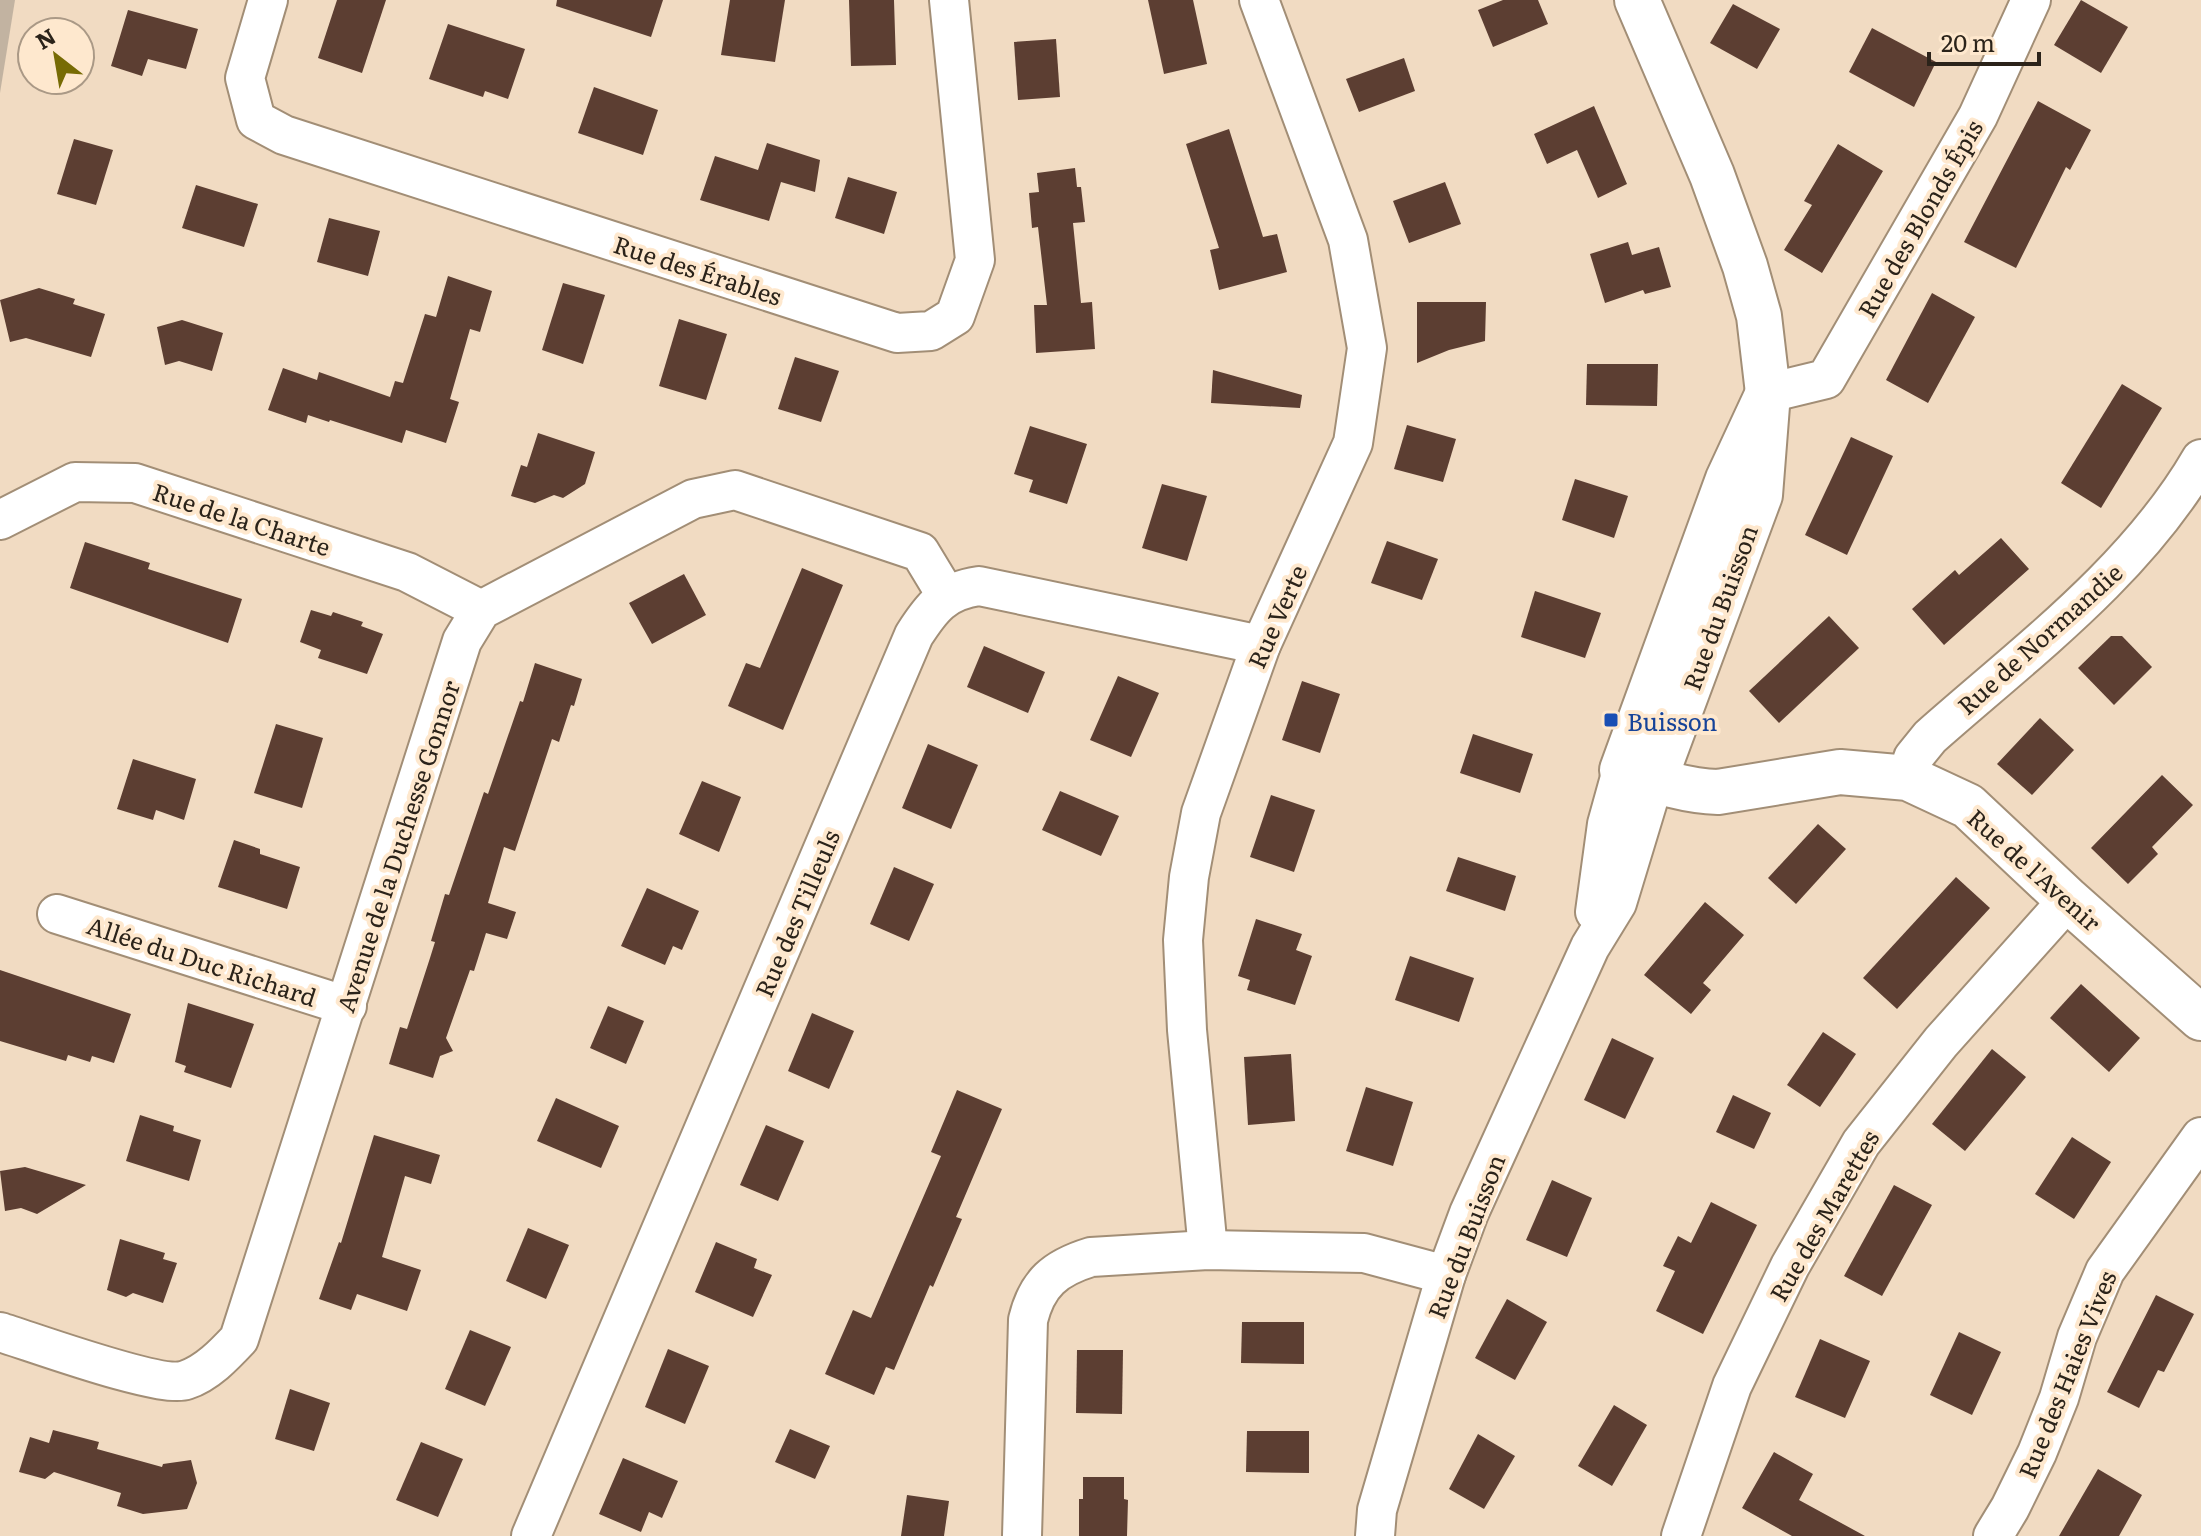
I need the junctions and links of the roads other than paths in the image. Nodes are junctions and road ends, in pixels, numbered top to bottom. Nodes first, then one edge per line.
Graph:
1 (268, 0) edge
2 (949, 0) edge
3 (1259, 0) edge
4 (1637, 0) edge
5 (2031, 0) edge
6 (1768, 393) junction
7 (2201, 459) edge
8 (0, 520) edge
9 (946, 595) junction
10 (481, 610) junction
11 (1261, 645) junction
12 (1638, 776) junction
13 (1908, 778) junction
14 (2068, 900) junction
15 (57, 914) dead end
16 (347, 1006) junction
17 (2201, 1018) edge
18 (2201, 1137) edge
19 (1208, 1250) junction
20 (1446, 1275) junction
21 (0, 1332) edge
22 (531, 1536) edge
23 (1022, 1536) edge
24 (1375, 1536) edge
25 (1681, 1536) edge
26 (1993, 1536) edge

1 - 2 street, Rue des Érables
3 - 11 street, Rue Verte
4 - 6 street, Rue du Buisson
5 - 6 street, Rue des Blonds Épis
6 - 12 street, Rue du Buisson
7 - 13 street, Rue de Normandie
8 - 10 street, Rue de la Charte
9 - 10 street
9 - 11 street
9 - 22 street, Rue des Tilleuls
10 - 16 street, Avenue de la Duchesse Gonnor
11 - 19 street, Rue Verte
12 - 13 street, Rue de l'Avenir
12 - 20 street, Rue du Buisson
13 - 14 street, Rue de l'Avenir
14 - 17 street, Rue de l'Avenir
14 - 25 street, Rue des Marettes
15 - 16 street, Allée du Duc Richard
16 - 21 street, Avenue de la Duchesse Gonnor
18 - 26 street, Rue des Haies Vives
19 - 20 street
19 - 23 street
20 - 24 street, Rue du Buisson

